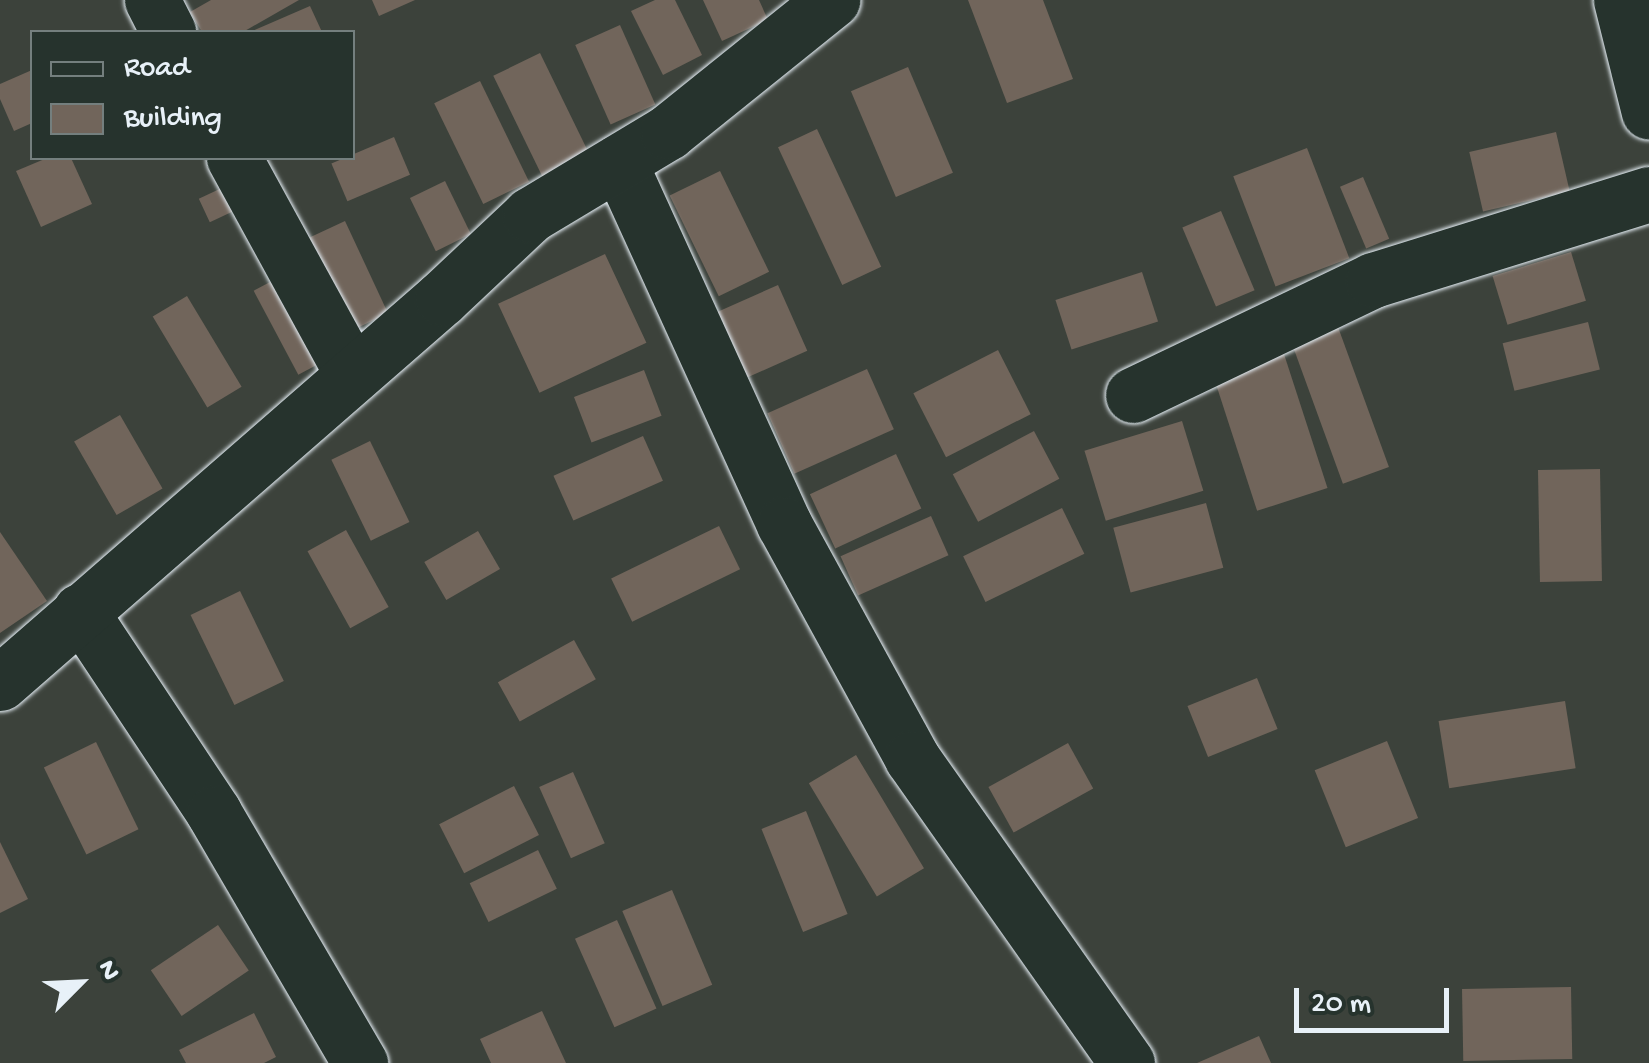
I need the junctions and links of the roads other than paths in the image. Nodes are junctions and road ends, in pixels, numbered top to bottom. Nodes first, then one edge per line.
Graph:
1 (152, 0) edge
2 (832, 0) edge
3 (1621, 0) edge
4 (167, 30) edge
5 (1649, 112) edge
6 (235, 160) edge
7 (619, 162) junction
8 (1649, 194) edge
9 (354, 375) junction
10 (1133, 395) dead end
11 (80, 611) junction
12 (0, 683) edge
13 (360, 1063) edge
14 (1127, 1063) edge

1 - 4 street
2 - 7 street
3 - 5 street
6 - 9 street
7 - 9 street
7 - 14 street
8 - 10 street
9 - 11 street
11 - 12 street
11 - 13 street

